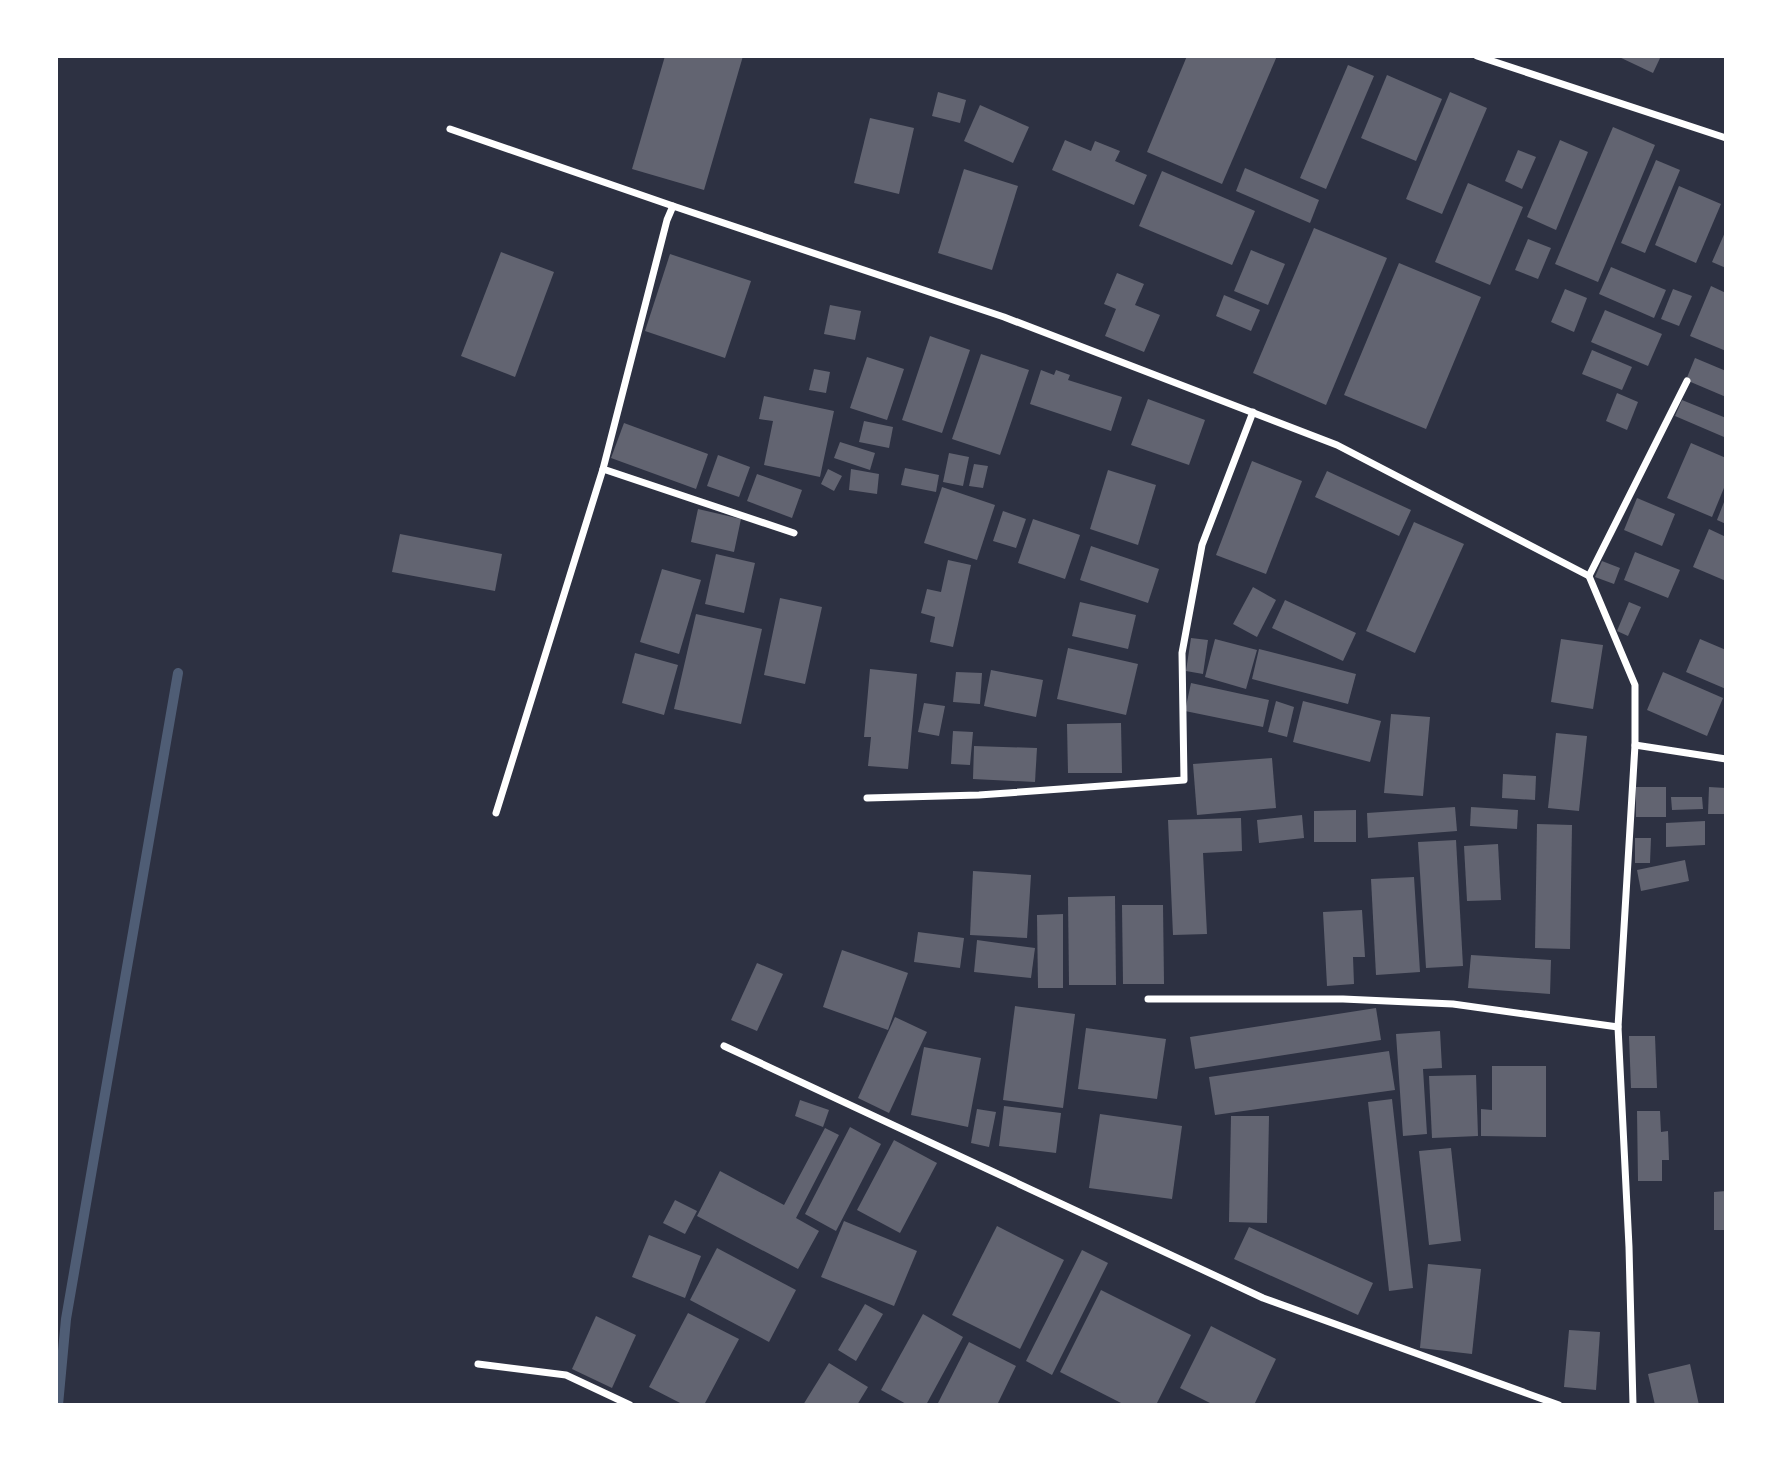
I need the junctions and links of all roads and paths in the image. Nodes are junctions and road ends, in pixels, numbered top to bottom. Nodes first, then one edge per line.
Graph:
1 (1477, 56) edge
2 (450, 129) dead end
3 (1726, 138) edge
4 (673, 206) junction
5 (1687, 381) dead end
6 (1253, 412) junction
7 (603, 468) junction
8 (794, 533) dead end
9 (1588, 576) junction
10 (1635, 745) junction
11 (1726, 759) edge
12 (867, 798) dead end
13 (496, 813) dead end
14 (1148, 999) dead end
15 (1618, 1027) junction
16 (724, 1046) dead end
17 (478, 1364) dead end
18 (630, 1405) edge
19 (1559, 1405) edge
20 (1633, 1405) edge

1 - 3 street
2 - 4 street
4 - 6 street
4 - 7 street
5 - 9 street
6 - 9 street
6 - 12 street
7 - 8 street
7 - 13 street
9 - 10 street
10 - 11 street
10 - 15 street
14 - 15 street
15 - 20 street
16 - 19 street
17 - 18 street

